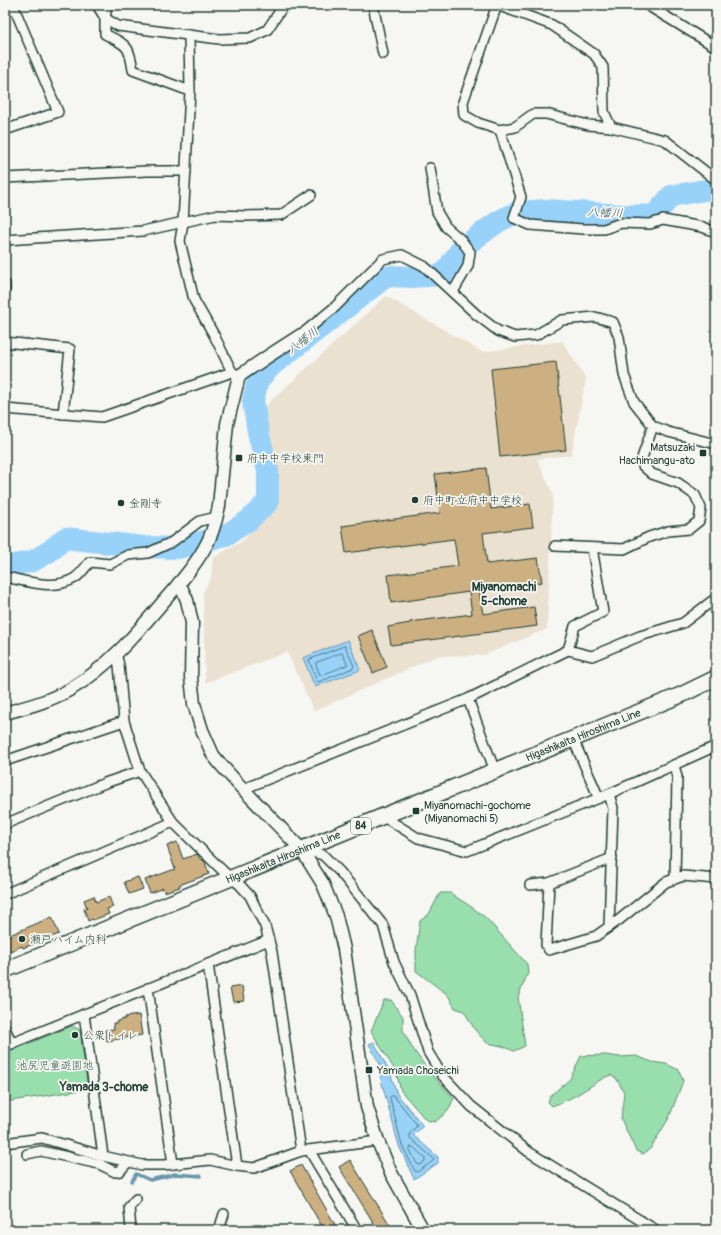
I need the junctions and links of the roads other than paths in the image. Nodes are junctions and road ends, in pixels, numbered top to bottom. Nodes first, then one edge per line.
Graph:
1 (13, 5) edge
2 (97, 5) edge
3 (107, 5) edge
4 (284, 5) edge
5 (373, 5) edge
6 (497, 5) edge
7 (647, 5) edge
8 (517, 9) edge
9 (105, 18) junction
10 (188, 35) junction
11 (716, 48) edge
12 (383, 54) dead end
13 (190, 91) junction
14 (611, 126) junction
15 (5, 130) edge
16 (500, 130) junction
17 (430, 168) dead end
18 (186, 171) junction
19 (5, 178) edge
20 (716, 180) edge
21 (311, 195) dead end
22 (183, 223) junction
23 (716, 232) edge
24 (5, 240) edge
25 (5, 284) edge
26 (5, 289) edge
27 (454, 292) junction
28 (301, 334) joint
29 (5, 342) edge
30 (236, 374) junction
31 (5, 409) edge
32 (64, 414) junction
33 (653, 426) junction
34 (716, 444) edge
35 (217, 517) junction
36 (554, 546) dead end
37 (592, 548) junction
38 (5, 577) edge
39 (179, 584) junction
40 (716, 602) edge
41 (568, 650) junction
42 (116, 654) junction
43 (716, 678) edge
44 (468, 698) junction
45 (5, 713) edge
46 (124, 721) junction
47 (573, 739) junction
48 (716, 746) edge
49 (5, 761) edge
50 (674, 765) junction
51 (140, 771) junction
52 (495, 771) junction
53 (243, 789) junction
54 (609, 794) junction
55 (599, 798) junction
56 (384, 816) junction
57 (173, 822) junction
58 (5, 824) edge
59 (301, 849) junction
60 (612, 858) junction
61 (231, 878) junction
62 (675, 879) junction
63 (716, 879) edge
64 (549, 883) junction
65 (530, 885) dead end
66 (5, 894) edge
67 (609, 927) junction
68 (269, 940) junction
69 (208, 964) junction
70 (5, 970) edge
71 (148, 988) junction
72 (84, 1014) junction
73 (5, 1028) edge
74 (8, 1045) edge
75 (378, 1141) junction
76 (5, 1143) edge
77 (305, 1151) junction
78 (27, 1154) dead end
79 (103, 1156) junction
80 (127, 1163) junction
81 (173, 1164) junction
82 (237, 1166) junction
83 (136, 1199) dead end
84 (224, 1214) dead end
85 (131, 1229) edge
86 (219, 1230) edge
87 (357, 1230) edge
88 (423, 1230) edge
89 (656, 1230) edge

1 - 15 street
2 - 9 street
3 - 9 street
4 - 10 street
5 - 12 street
6 - 8 street
6 - 16 street
7 - 11 street
8 - 14 street
9 - 10 street
9 - 13 street
10 - 13 street
13 - 18 street
14 - 16 street
14 - 20 street
16 - 23 street
17 - 27 street
18 - 19 street
18 - 22 street
21 - 22 street
22 - 24 street
22 - 30 street
25 - 26 street
27 - 28 street
27 - 33 street
28 - 30 street
29 - 32 street
30 - 32 street
30 - 35 street
31 - 32 street
33 - 34 street
33 - 37 street
35 - 38 street
35 - 39 street
36 - 37 street
37 - 41 street
39 - 42 street
39 - 53 street
40 - 41 street
41 - 44 street
42 - 45 street
42 - 46 street
43 - 47 main road, Higashikaita Hiroshima Line / 84
44 - 52 street
44 - 53 street
46 - 49 street
46 - 51 street
47 - 52 main road, Higashikaita Hiroshima Line / 84
47 - 55 street
48 - 50 street
50 - 54 street
50 - 62 street
51 - 57 street
51 - 58 street
52 - 56 main road, Higashikaita Hiroshima Line / 84
53 - 59 street
54 - 55 street
54 - 60 street
55 - 56 street
56 - 59 main road, Higashikaita Hiroshima Line / 84
57 - 61 street
57 - 66 street
59 - 61 main road, Higashikaita Hiroshima Line / 84
59 - 75 street
59 - 89 street
60 - 64 street
60 - 67 street
61 - 68 street
61 - 70 main road, Higashikaita Hiroshima Line / 84
62 - 63 street
62 - 67 street
64 - 65 street
64 - 67 street
68 - 69 street
68 - 77 street
69 - 71 street
69 - 82 street
71 - 72 street
71 - 81 street
72 - 74 street
72 - 79 street
73 - 74 street
75 - 77 street
75 - 88 street
76 - 79 street
77 - 82 street
77 - 87 street
78 - 80 street
79 - 80 street
80 - 81 street
81 - 82 street
83 - 85 street
84 - 86 street

